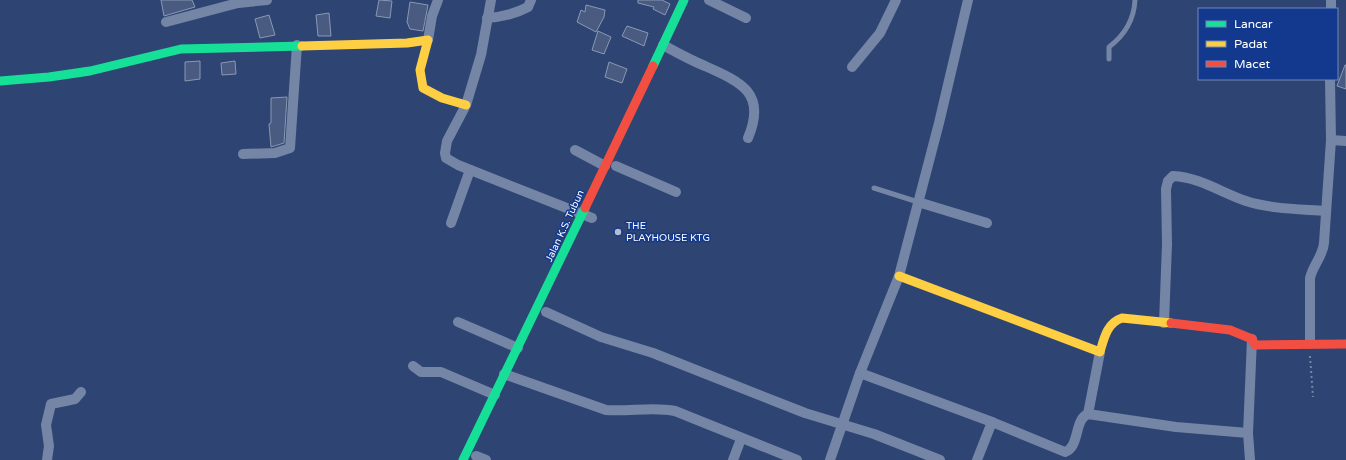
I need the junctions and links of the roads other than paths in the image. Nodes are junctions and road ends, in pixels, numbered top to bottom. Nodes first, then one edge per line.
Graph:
1 (267, 0) edge
2 (438, 0) edge
3 (491, 0) edge
4 (531, 0) edge
5 (684, 0) edge
6 (708, 0) edge
7 (896, 0) edge
8 (968, 0) edge
9 (1135, 0) edge
10 (238, 2) edge
11 (487, 18) junction
12 (746, 18) dead end
13 (166, 22) dead end
14 (428, 40) junction
15 (297, 45) junction
16 (662, 45) junction
17 (1109, 59) dead end
18 (852, 67) dead end
19 (1330, 80) edge
20 (0, 81) edge
21 (466, 105) junction
22 (748, 138) dead end
23 (1331, 140) junction
24 (1346, 141) edge
25 (575, 150) dead end
26 (243, 154) dead end
27 (605, 166) junction
28 (616, 166) dead end
29 (470, 170) junction
30 (874, 188) dead end
31 (676, 192) dead end
32 (918, 202) junction
33 (1326, 211) junction
34 (590, 216) junction
35 (451, 223) dead end
36 (987, 223) dead end
37 (899, 276) junction
38 (546, 312) dead end
39 (458, 322) dead end
40 (1164, 323) junction
41 (1252, 339) junction
42 (1310, 344) junction
43 (1346, 344) edge
44 (523, 352) junction
45 (1100, 352) junction
46 (413, 366) dead end
47 (518, 368) dead end
48 (860, 373) junction
49 (510, 379) junction
50 (81, 392) dead end
51 (494, 397) junction
52 (1088, 414) junction
53 (992, 422) junction
54 (842, 424) junction
55 (1248, 433) junction
56 (741, 439) junction
57 (47, 460) edge
58 (463, 460) edge
59 (733, 460) edge
60 (797, 460) edge
61 (830, 460) edge
62 (940, 460) edge
63 (977, 460) edge
64 (1250, 460) edge

1 - 10 street
2 - 14 street
3 - 11 street
4 - 11 street
5 - 16 main road, Jalan K.S. Tubun
6 - 12 street
7 - 18 street
8 - 32 street
9 - 17 lane
10 - 13 street
11 - 21 street
14 - 15 main road
14 - 21 main road
15 - 20 main road
15 - 26 street
16 - 22 street
16 - 27 main road, Jalan K.S. Tubun
19 - 23 street
21 - 29 street
23 - 24 street
23 - 33 street
25 - 27 street
27 - 34 main road, Jalan K.S. Tubun
28 - 31 street
29 - 34 street
29 - 35 street
30 - 32 lane
32 - 36 street
32 - 37 street
33 - 40 street
33 - 42 street
34 - 44 main road, Jalan K.S. Tubun
37 - 45 main road
37 - 48 street
38 - 54 street
39 - 44 street
40 - 41 main road
40 - 45 main road
41 - 42 main road
41 - 55 street
42 - 43 main road
44 - 49 main road, Jalan K.S. Tubun
45 - 52 street
46 - 51 street
47 - 49 main road, Jalan K.S. Tubun
48 - 53 street
48 - 54 street
49 - 51 main road, Jalan K.S. Tubun
49 - 56 street
50 - 57 street
51 - 58 main road, Jalan K.S. Tubun
52 - 53 street
52 - 55 street
53 - 63 street
54 - 61 street
54 - 62 street
55 - 64 street
56 - 59 street
56 - 60 street

